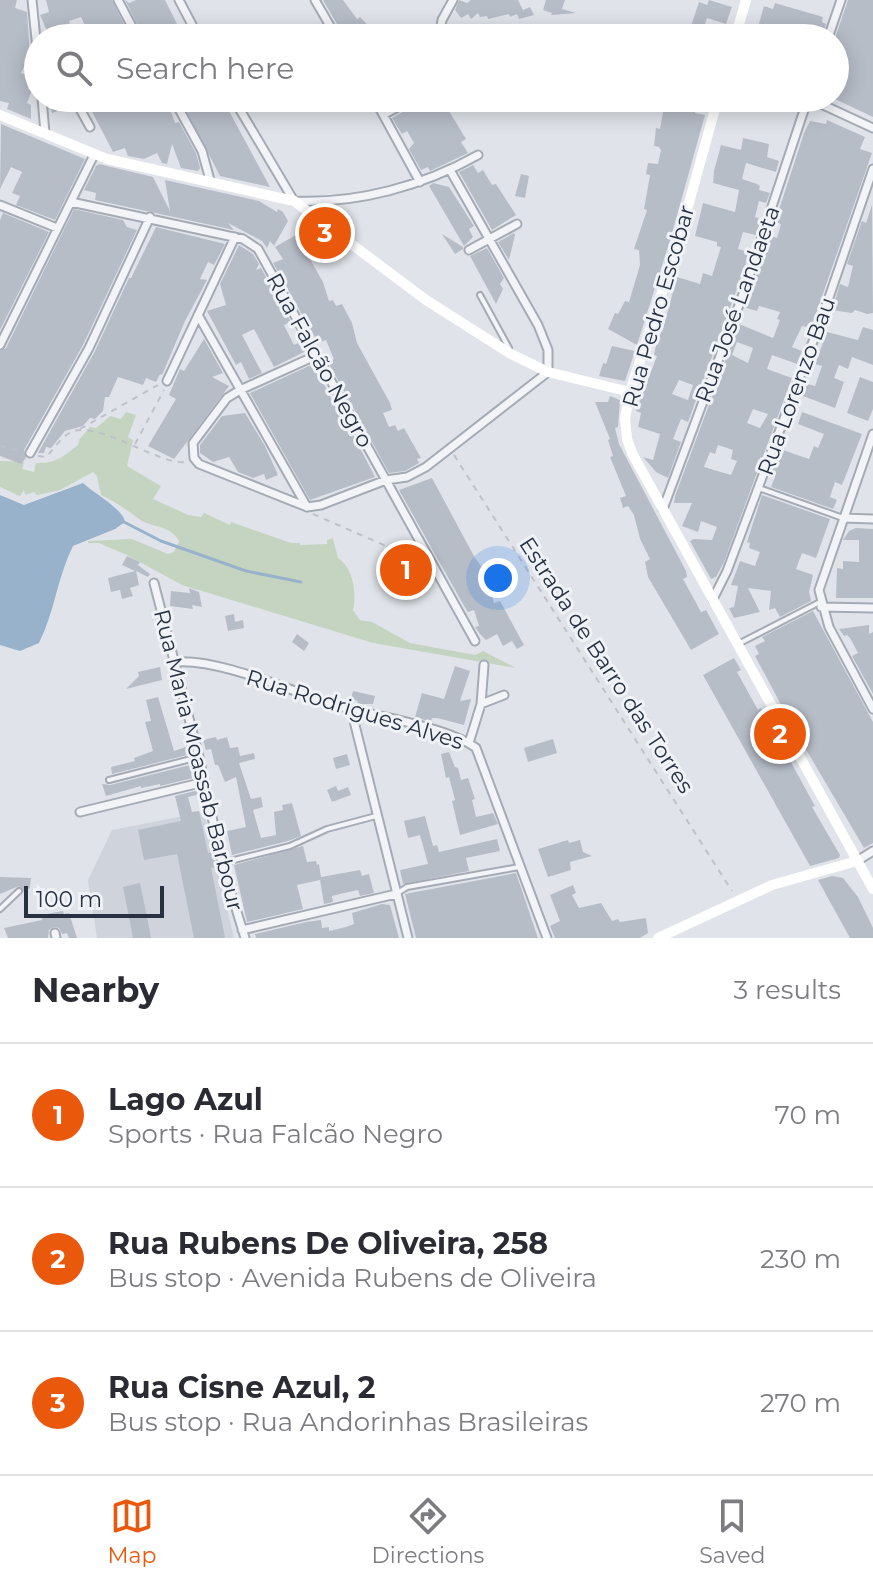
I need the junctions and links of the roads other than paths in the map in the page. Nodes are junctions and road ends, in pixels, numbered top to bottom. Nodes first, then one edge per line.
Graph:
1 (32, 0) edge
2 (118, 0) edge
3 (179, 0) edge
4 (315, 0) edge
5 (453, 0) edge
6 (746, 0) edge
7 (841, 0) edge
8 (35, 24) edge
9 (131, 24) edge
10 (192, 24) edge
11 (329, 24) edge
12 (441, 24) edge
13 (739, 24) edge
14 (833, 24) edge
15 (43, 112) edge
16 (82, 112) edge
17 (181, 112) edge
18 (241, 112) edge
19 (389, 112) edge
20 (714, 112) edge
21 (803, 112) edge
22 (838, 112) edge
23 (385, 114) joint
24 (0, 115) edge
25 (90, 127) dead end
26 (873, 128) edge
27 (45, 133) junction
28 (94, 155) junction
29 (478, 155) dead end
30 (873, 169) edge
31 (450, 170) junction
32 (210, 180) junction
33 (420, 182) junction
34 (294, 201) junction
35 (71, 202) junction
36 (0, 205) edge
37 (150, 217) junction
38 (517, 224) dead end
39 (57, 228) junction
40 (235, 237) junction
41 (487, 239) junction
42 (469, 250) dead end
43 (480, 295) dead end
44 (198, 315) junction
45 (0, 345) edge
46 (511, 354) junction
47 (315, 356) junction
48 (548, 372) junction
49 (167, 381) road end
50 (240, 390) junction
51 (630, 392) junction
52 (873, 434) edge
53 (30, 453) road end
54 (386, 480) junction
55 (759, 488) junction
56 (307, 507) junction
57 (663, 509) junction
58 (843, 518) junction
59 (873, 519) edge
60 (154, 583) dead end
61 (713, 599) junction
62 (821, 604) junction
63 (873, 608) edge
64 (475, 641) dead end
65 (737, 645) junction
66 (175, 662) junction
67 (484, 665) dead end
68 (504, 695) dead end
69 (481, 704) junction
70 (351, 709) junction
71 (873, 709) edge
72 (469, 743) junction
73 (199, 757) junction
74 (109, 780) dead end
75 (204, 782) junction
76 (80, 812) dead end
77 (376, 816) junction
78 (873, 851) edge
79 (857, 861) junction
80 (222, 863) junction
81 (521, 866) junction
82 (873, 889) edge
83 (19, 891) dead end
84 (396, 894) junction
85 (0, 909) edge
86 (244, 934) edge
87 (408, 938) edge
88 (547, 938) edge
89 (658, 938) edge

1 - 8 street
2 - 9 street
3 - 10 street
4 - 11 street
5 - 12 street
6 - 13 street
7 - 14 street
15 - 27 street
16 - 25 street
17 - 32 street
18 - 34 street
19 - 23 street
20 - 51 street, Rua Pedro Escobar
21 - 57 street, Rua José Landaeta
22 - 26 street
23 - 33 street
24 - 27 street
27 - 28 street
28 - 32 street
28 - 35 street
29 - 31 street
30 - 55 street, Rua Lorenzo Bau
31 - 33 street
31 - 41 street
32 - 34 street
33 - 34 street
34 - 46 street
35 - 37 street, Rua Falcão Negro
35 - 39 street
36 - 39 street
37 - 40 street, Rua Falcão Negro
37 - 53 street
38 - 41 street
39 - 45 street
40 - 44 street
40 - 47 street, Rua Falcão Negro
41 - 42 street
41 - 48 street
43 - 46 lane
44 - 49 street
44 - 50 street
46 - 48 street
47 - 50 street
47 - 54 street, Rua Falcão Negro
48 - 51 street
48 - 54 street
50 - 56 street
50 - 56 street
51 - 57 street, Rua Pedro Escobar
52 - 58 street
54 - 56 street
54 - 64 street, Rua Falcão Negro
55 - 58 lane
55 - 61 street, Rua Lorenzo Bau
57 - 61 street, Rua Pedro Escobar
58 - 59 street
58 - 62 street
60 - 66 street, Rua Maria Moassab Barbour
61 - 65 street, Rua Pedro Escobar
62 - 63 street
62 - 65 lane
62 - 71 street
65 - 79 street, Rua Pedro Escobar
66 - 70 street, Rua Rodrigues Alves
66 - 73 street, Rua Maria Moassab Barbour
67 - 69 street
68 - 69 street
69 - 72 street
70 - 72 street, Rua Rodrigues Alves
70 - 77 street
72 - 81 street, Rua Rodrigues Alves
73 - 74 lane
73 - 75 street, Rua Maria Moassab Barbour
75 - 76 street
75 - 80 street, Rua Maria Moassab Barbour
77 - 80 lane
77 - 84 street
78 - 79 street
79 - 82 street, Rua Pedro Escobar
79 - 89 street
80 - 86 street, Rua Maria Moassab Barbour
81 - 84 lane
81 - 88 street, Rua Rodrigues Alves
83 - 85 lane
84 - 86 street
84 - 87 street

